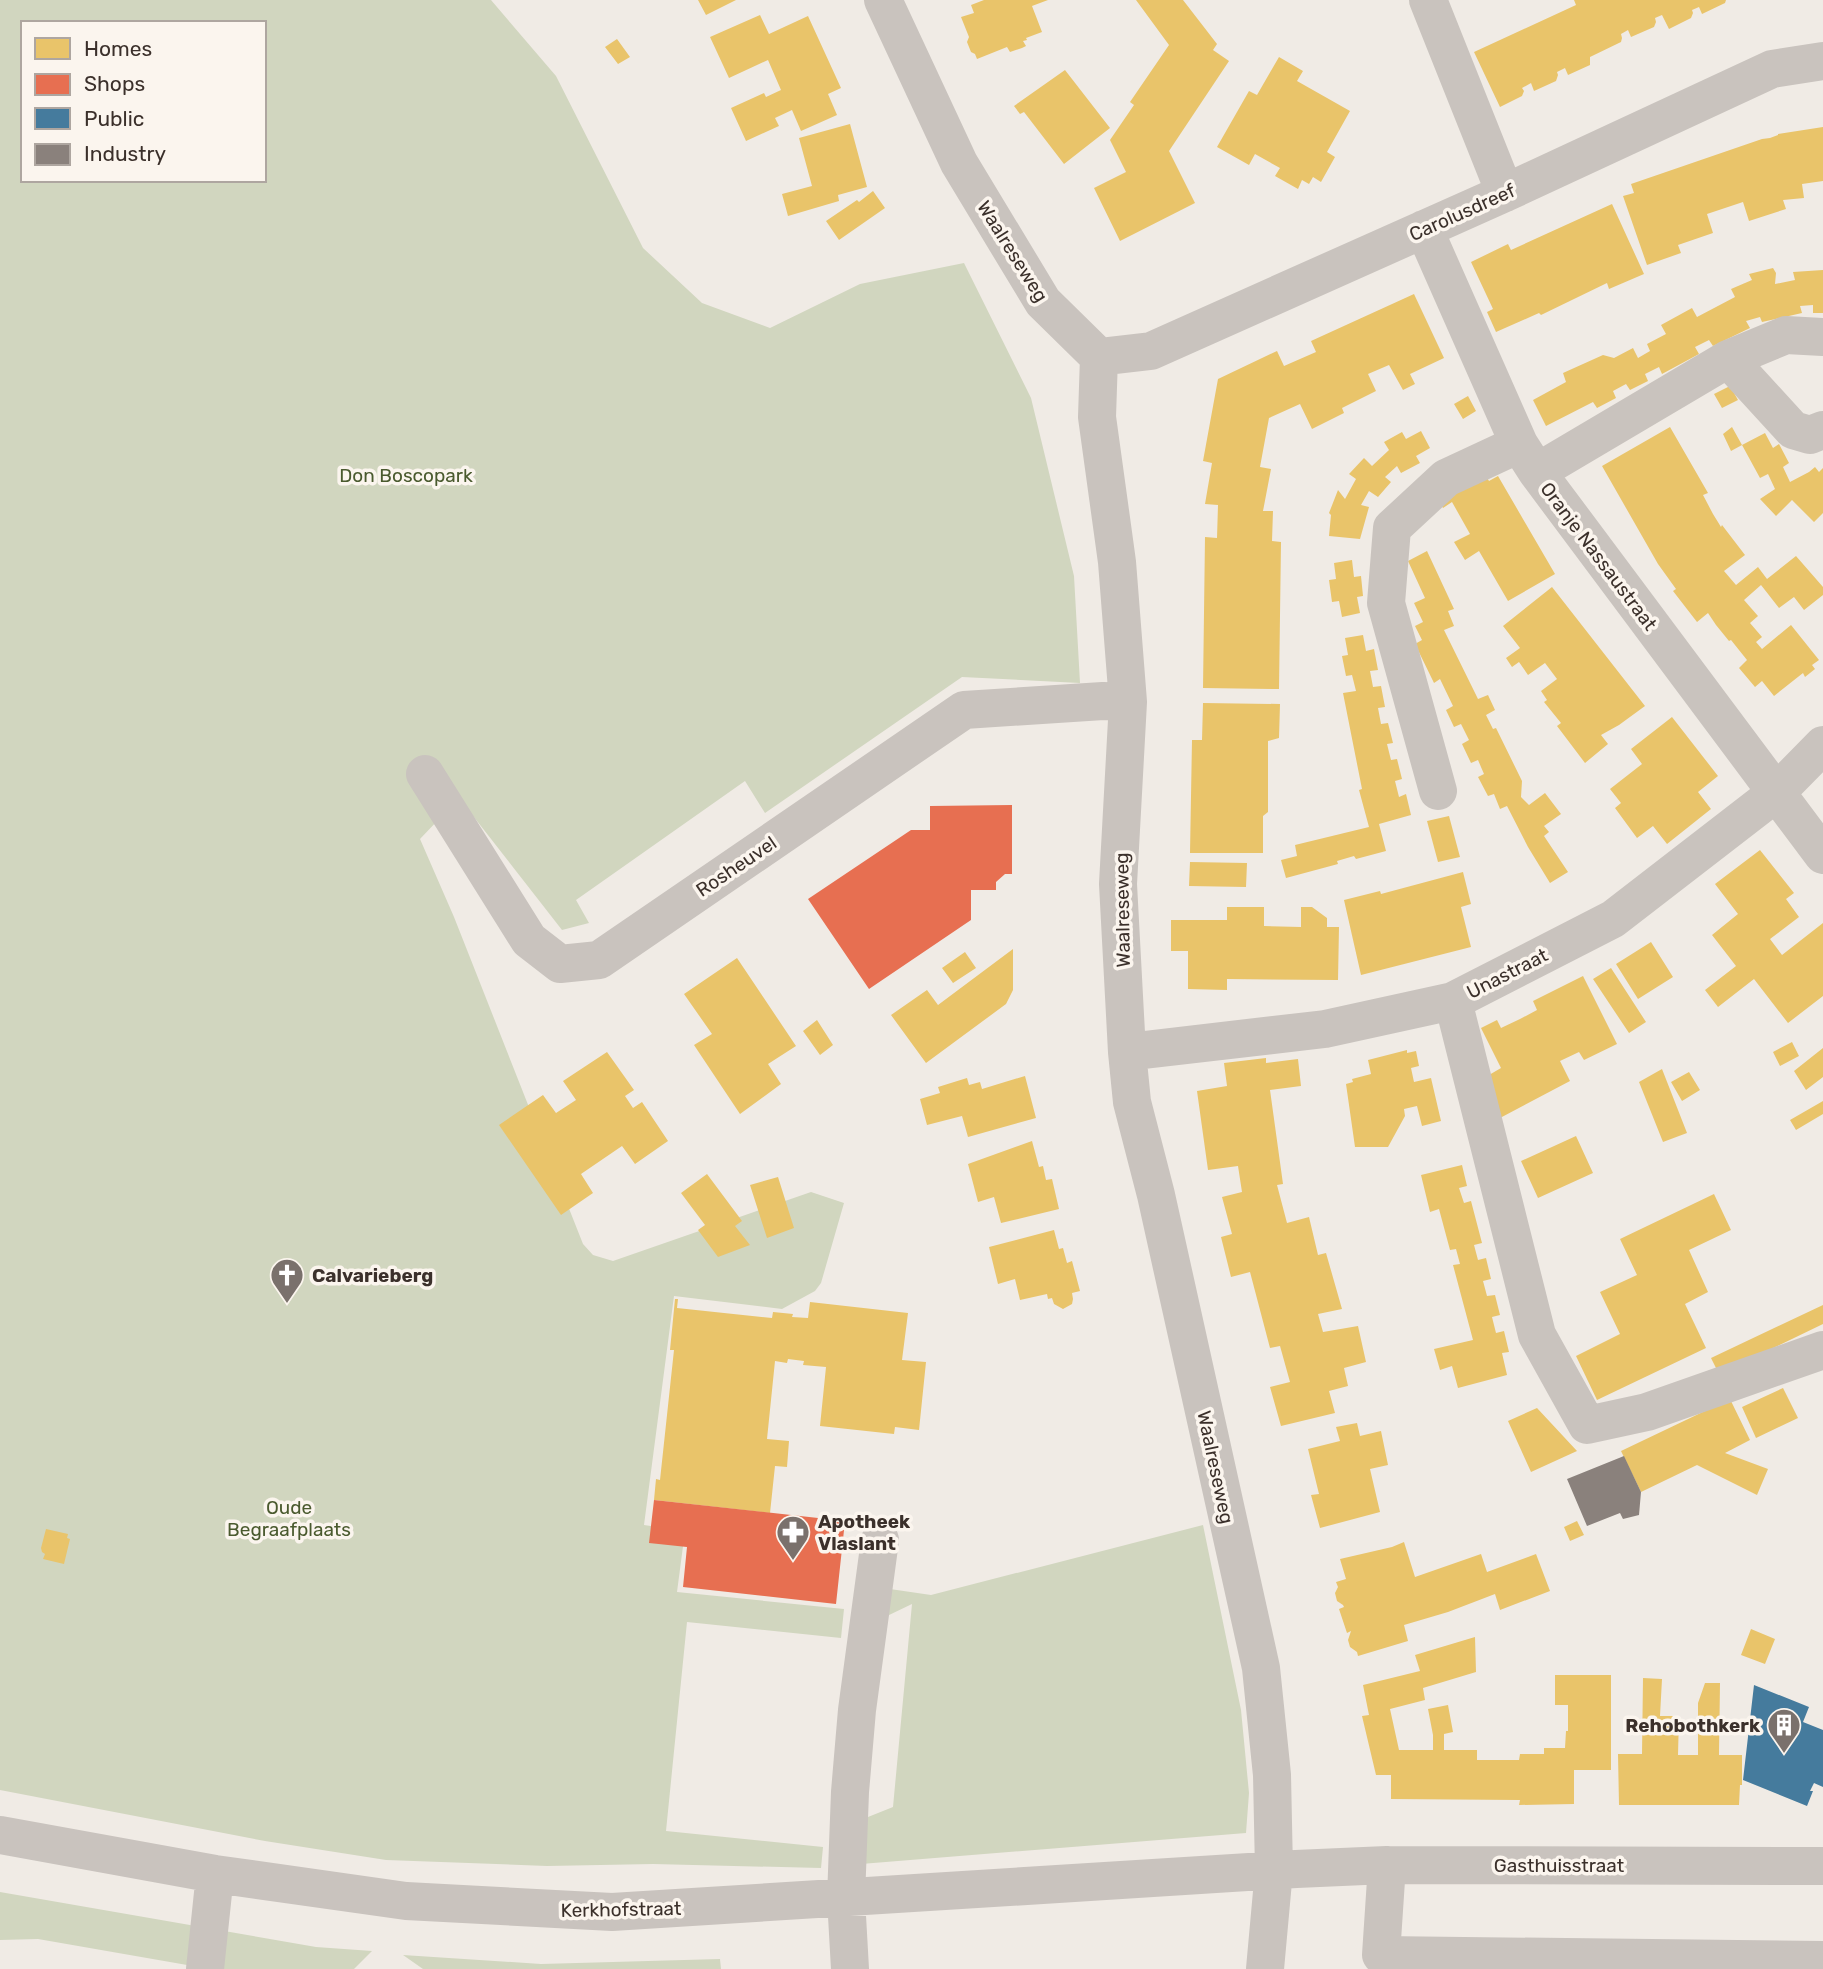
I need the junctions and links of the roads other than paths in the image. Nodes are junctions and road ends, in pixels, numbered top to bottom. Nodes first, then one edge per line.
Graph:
1 (883, 0) edge
2 (1428, 0) edge
3 (1823, 61) edge
4 (1505, 193) junction
5 (1424, 229) junction
6 (1823, 337) edge
7 (1099, 357) junction
8 (1728, 359) junction
9 (1823, 430) edge
10 (1527, 458) junction
11 (1128, 702) junction
12 (1823, 745) edge
13 (425, 774) dead end
14 (1437, 791) dead end
15 (1776, 793) junction
16 (1823, 855) edge
17 (1452, 1001) junction
18 (1127, 1052) junction
19 (1823, 1350) edge
20 (880, 1540) dead end
21 (0, 1835) edge
22 (1387, 1865) junction
23 (1823, 1866) edge
24 (1272, 1871) junction
25 (215, 1874) junction
26 (846, 1898) junction
27 (1823, 1960) edge
28 (1774, 1964) edge
29 (205, 1969) edge
30 (850, 1969) edge
31 (1265, 1969) edge

1 - 7 street, Waalreseweg
2 - 4 street
3 - 4 street, Carolusdreef
4 - 5 street, Carolusdreef
5 - 7 street, Carolusdreef
5 - 10 street, Oranje Nassaustraat
6 - 8 street
7 - 11 street, Waalreseweg
8 - 9 street
8 - 10 street
10 - 14 street
10 - 15 street, Oranje Nassaustraat
11 - 13 street, Rosheuvel
11 - 18 street, Waalreseweg
12 - 15 street, Unastraat
15 - 16 street, Oranje Nassaustraat
15 - 17 street, Unastraat
17 - 18 street, Unastraat
17 - 19 street
18 - 24 street, Waalreseweg
20 - 26 street
21 - 25 street, Kerkhofstraat
22 - 23 street, Gasthuisstraat
22 - 24 street, Gasthuisstraat
22 - 28 street
24 - 26 street, Kerkhofstraat
24 - 31 street, Waalreseweg
25 - 26 street, Kerkhofstraat
25 - 29 street
26 - 30 street
27 - 28 street

